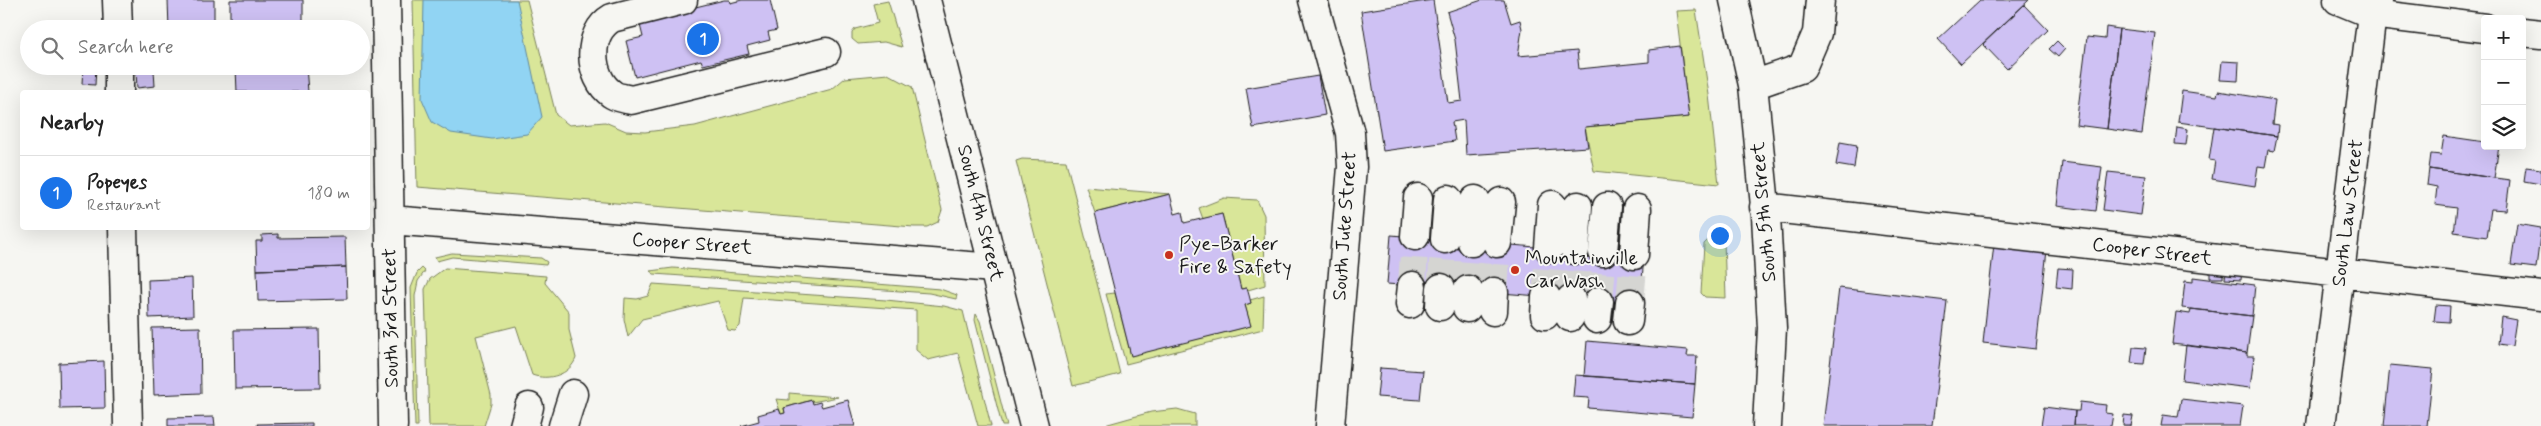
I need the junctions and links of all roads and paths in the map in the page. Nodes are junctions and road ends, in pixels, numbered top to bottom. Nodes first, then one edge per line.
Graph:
1 (117, 0) edge
2 (386, 0) edge
3 (683, 0) edge
4 (926, 0) edge
5 (1313, 0) edge
6 (1734, 0) edge
7 (1820, 0) edge
8 (2338, 0) edge
9 (2375, 7) edge
10 (118, 20) edge
11 (2481, 27) edge
12 (2526, 32) edge
13 (2541, 34) edge
14 (826, 52) dead end
15 (119, 75) edge
16 (1753, 85) junction
17 (119, 90) edge
18 (1418, 198) dead end
19 (1448, 199) dead end
20 (1488, 201) dead end
21 (1565, 205) dead end
22 (1607, 207) dead end
23 (1764, 207) junction
24 (1637, 209) dead end
25 (390, 220) junction
26 (123, 230) edge
27 (1416, 236) tunnel mouth
28 (1562, 249) tunnel mouth
29 (1603, 252) tunnel mouth
30 (1634, 255) tunnel mouth
31 (994, 268) junction
32 (2340, 273) junction
33 (2541, 296) edge
34 (573, 394) dead end
35 (128, 426) edge
36 (393, 426) edge
37 (563, 426) edge
38 (1034, 426) edge
39 (1330, 426) edge
40 (1767, 426) edge
41 (2321, 426) edge

1 - 10 street
2 - 25 street, South 3rd Street
3 - 14 street
4 - 31 street, South 4th Street
5 - 39 street, South Jute Street
6 - 16 street, South 5th Street
7 - 16 street
8 - 9 street
9 - 11 street
9 - 32 street, South Law Street
12 - 13 street
15 - 17 street
16 - 23 street, South 5th Street
18 - 27 street
19 - 20 street
21 - 28 street
22 - 29 street
23 - 32 street, Cooper Street
23 - 40 street, South 5th Street
24 - 30 street
25 - 31 street, Cooper Street
25 - 36 street, South 3rd Street
26 - 35 street
31 - 38 street, South 4th Street
32 - 33 street, Cooper Street
32 - 41 street, South Law Street
34 - 37 street

